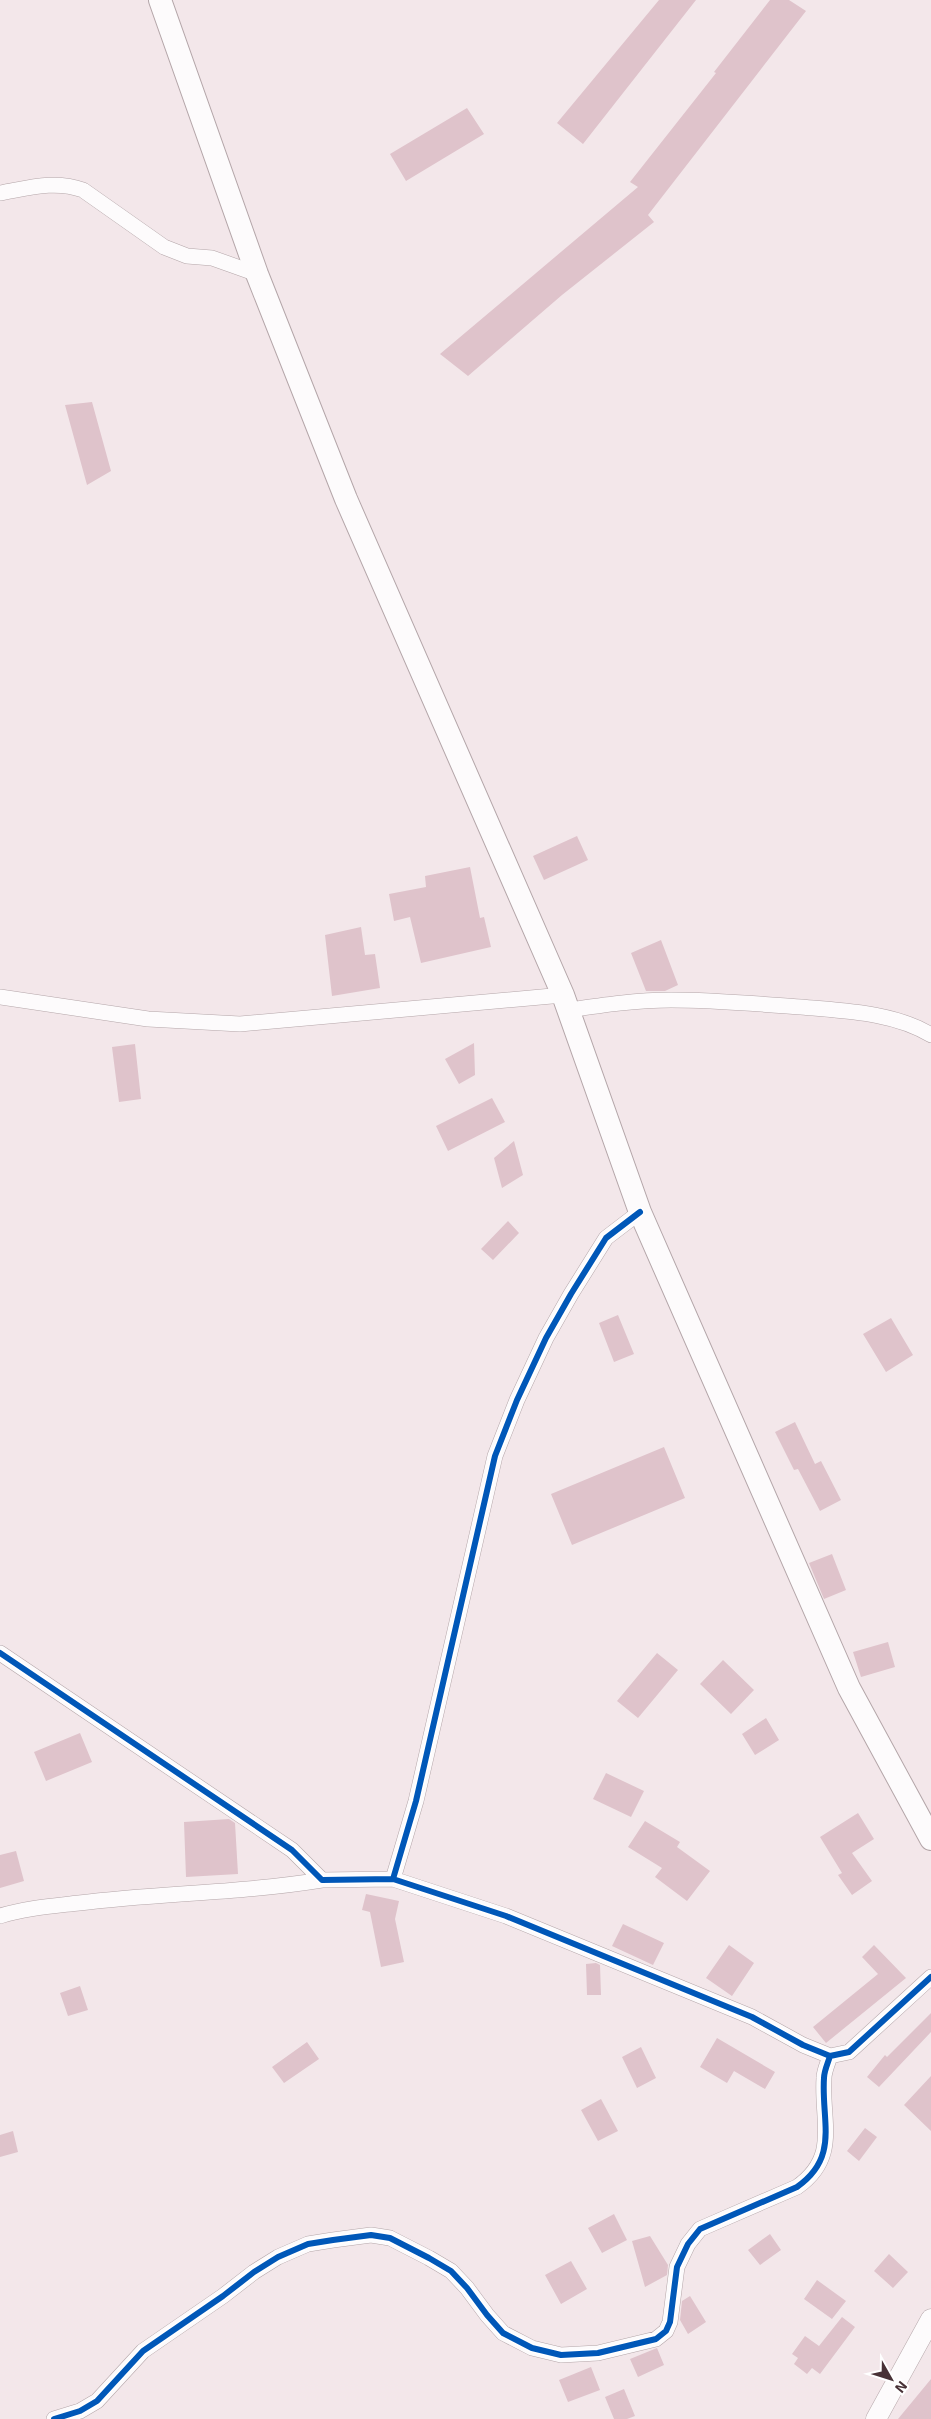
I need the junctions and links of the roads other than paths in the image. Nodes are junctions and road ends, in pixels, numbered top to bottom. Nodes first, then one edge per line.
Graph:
1 (160, 0) edge
2 (0, 193) edge
3 (257, 274) junction
4 (0, 997) edge
5 (566, 1002) junction
6 (931, 1035) edge
7 (640, 1212) junction
8 (0, 1653) edge
9 (931, 1839) edge
10 (393, 1879) junction
11 (322, 1880) junction
12 (0, 1916) edge
13 (931, 1977) edge
14 (830, 2056) junction
15 (931, 2319) edge
16 (54, 2419) edge
17 (876, 2419) edge

1 - 3 main road
2 - 3 street
3 - 5 main road
4 - 5 street
5 - 6 street
5 - 7 main road
7 - 9 main road
7 - 10 street
8 - 11 street
10 - 11 street
10 - 14 street
11 - 12 street
13 - 14 street
14 - 16 street
15 - 17 street

